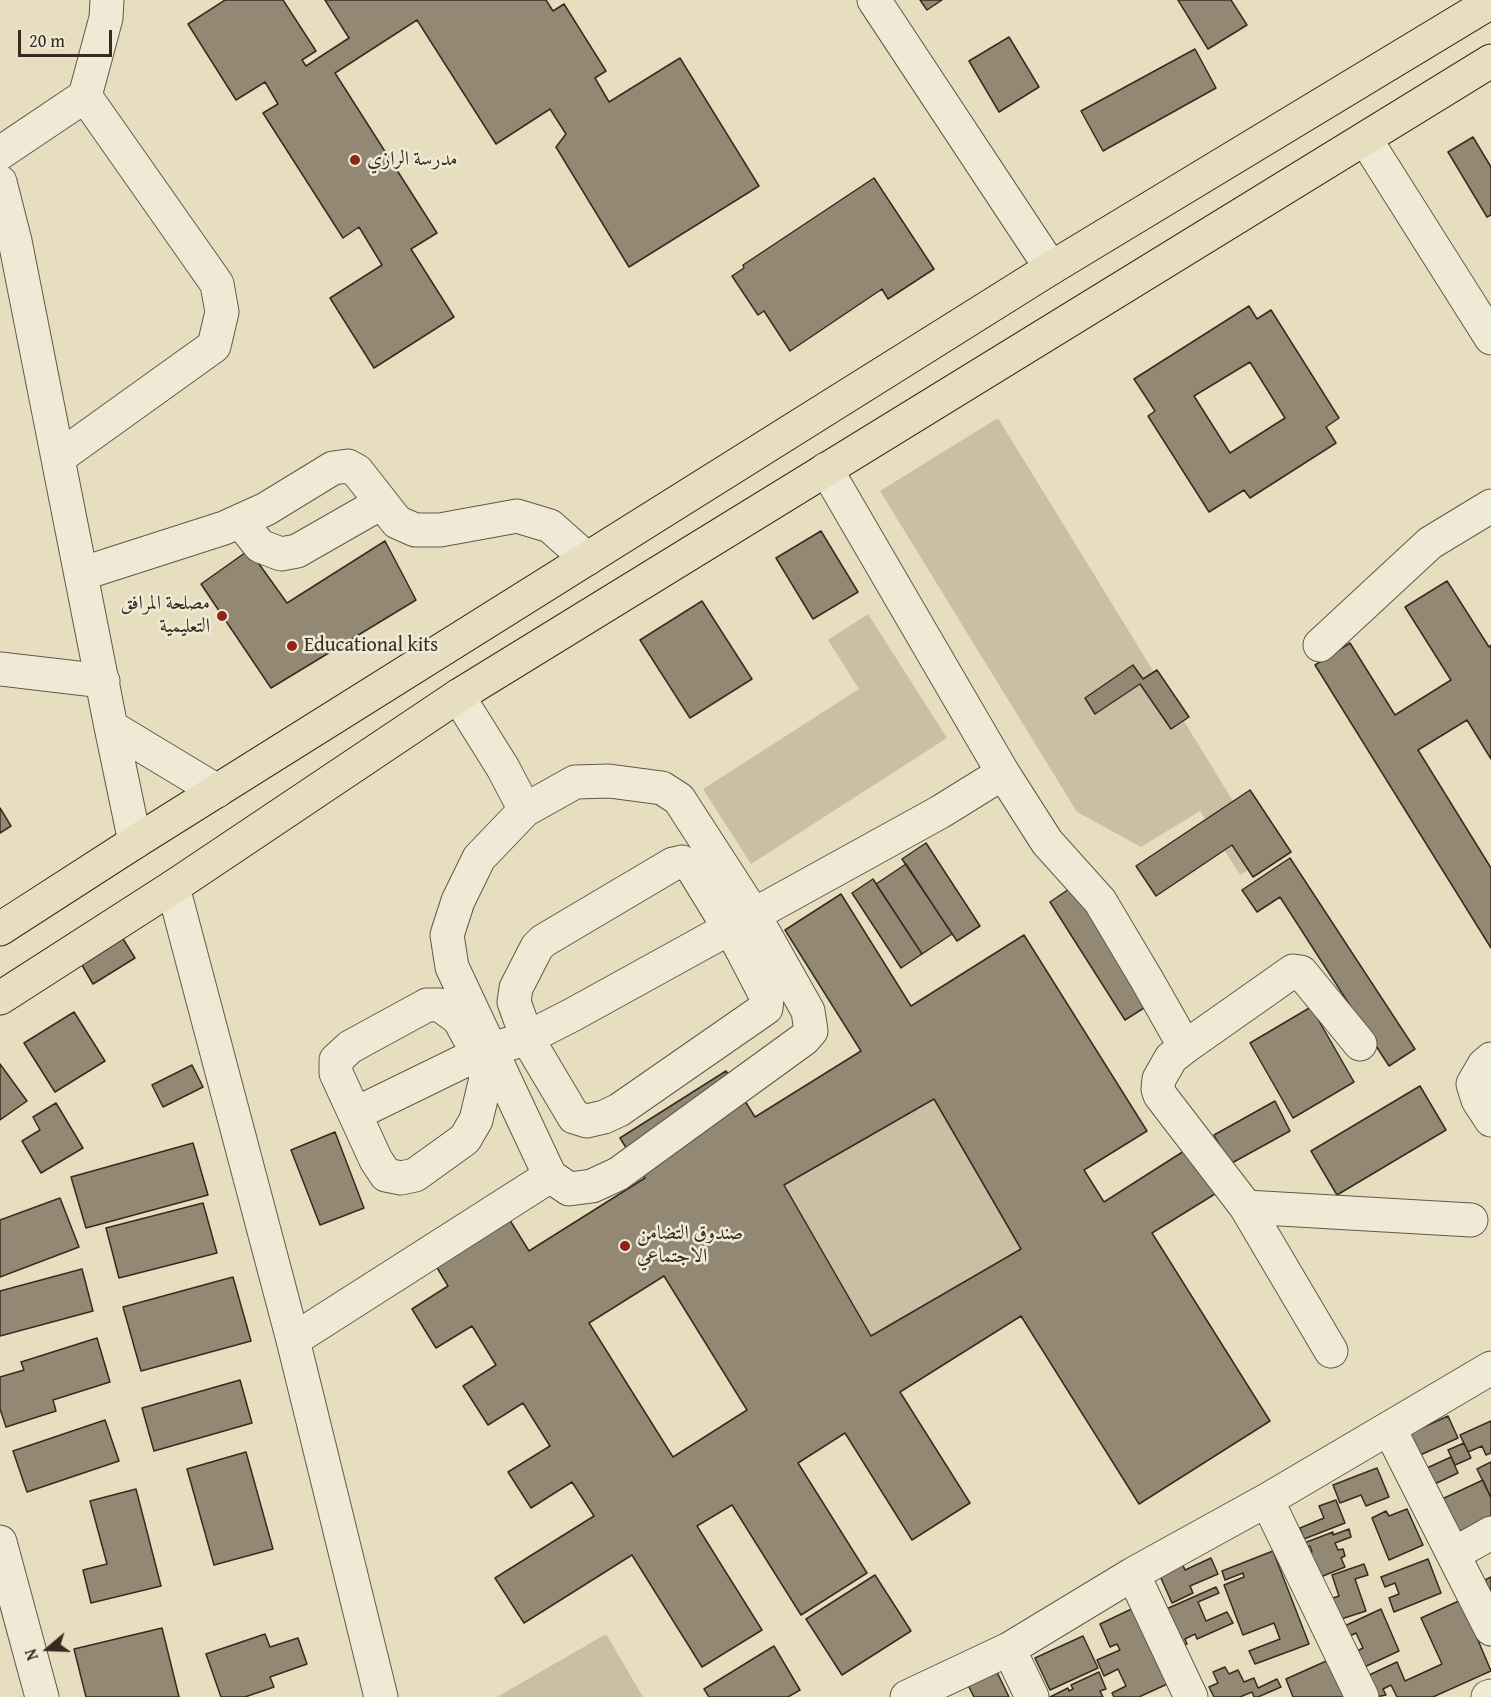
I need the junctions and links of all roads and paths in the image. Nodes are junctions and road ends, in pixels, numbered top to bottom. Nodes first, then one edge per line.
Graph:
1 (107, 0) edge
2 (874, 0) edge
3 (1491, 2) edge
4 (1491, 61) edge
5 (85, 96) junction
6 (1366, 140) junction
7 (0, 153) edge
8 (0, 182) edge
9 (7, 240) edge
10 (1051, 268) junction
11 (1491, 338) edge
12 (58, 458) junction
13 (825, 469) junction
14 (381, 503) junction
15 (1491, 506) edge
16 (240, 521) junction
17 (587, 559) junction
18 (81, 574) junction
19 (1320, 645) dead end
20 (0, 669) edge
21 (103, 681) junction
22 (458, 696) junction
23 (111, 727) junction
24 (1003, 773) junction
25 (217, 791) junction
26 (525, 810) junction
27 (135, 842) junction
28 (173, 887) junction
29 (742, 922) junction
30 (0, 929) edge
31 (0, 998) edge
32 (527, 1038) junction
33 (1360, 1044) dead end
34 (1185, 1047) junction
35 (484, 1052) junction
36 (1491, 1059) edge
37 (355, 1114) junction
38 (1491, 1120) edge
39 (550, 1176) junction
40 (1246, 1207) junction
41 (1471, 1220) dead end
42 (293, 1340) junction
43 (1331, 1351) dead end
44 (1491, 1368) edge
45 (1389, 1428) junction
46 (1267, 1500) junction
47 (1491, 1533) edge
48 (0, 1542) edge
49 (1454, 1554) junction
50 (1133, 1574) junction
51 (1491, 1629) edge
52 (1009, 1648) junction
53 (42, 1697) edge
54 (381, 1697) edge
55 (907, 1697) edge
56 (1032, 1697) edge
57 (1191, 1697) edge
58 (1362, 1697) edge

1 - 5 street
2 - 10 street
3 - 10 main road
4 - 6 main road
5 - 7 street
5 - 12 street
6 - 11 street
6 - 13 main road
8 - 9 street
9 - 12 street
10 - 17 main road
12 - 18 street
13 - 22 main road
13 - 24 street
14 - 16 street
14 - 16 street
14 - 17 street
15 - 19 street
16 - 18 street
17 - 25 main road
18 - 21 street
20 - 21 street
21 - 23 street
22 - 26 street
22 - 28 main road
23 - 25 street
23 - 27 street
24 - 29 street
24 - 34 street
25 - 27 main road
26 - 29 street
26 - 35 street
27 - 30 main road
28 - 31 main road
28 - 42 street
29 - 32 street
29 - 32 street
29 - 32 street
29 - 39 street
32 - 35 street
33 - 34 street
34 - 40 street
35 - 37 street
35 - 37 street
35 - 37 street
35 - 39 street
36 - 38 street
39 - 42 street
40 - 41 street
40 - 43 street
42 - 54 street
44 - 45 street
45 - 46 street
45 - 49 street
46 - 50 street
46 - 58 street
47 - 49 street
48 - 53 street
49 - 51 street
50 - 52 street
50 - 57 street
52 - 55 street
52 - 56 street

